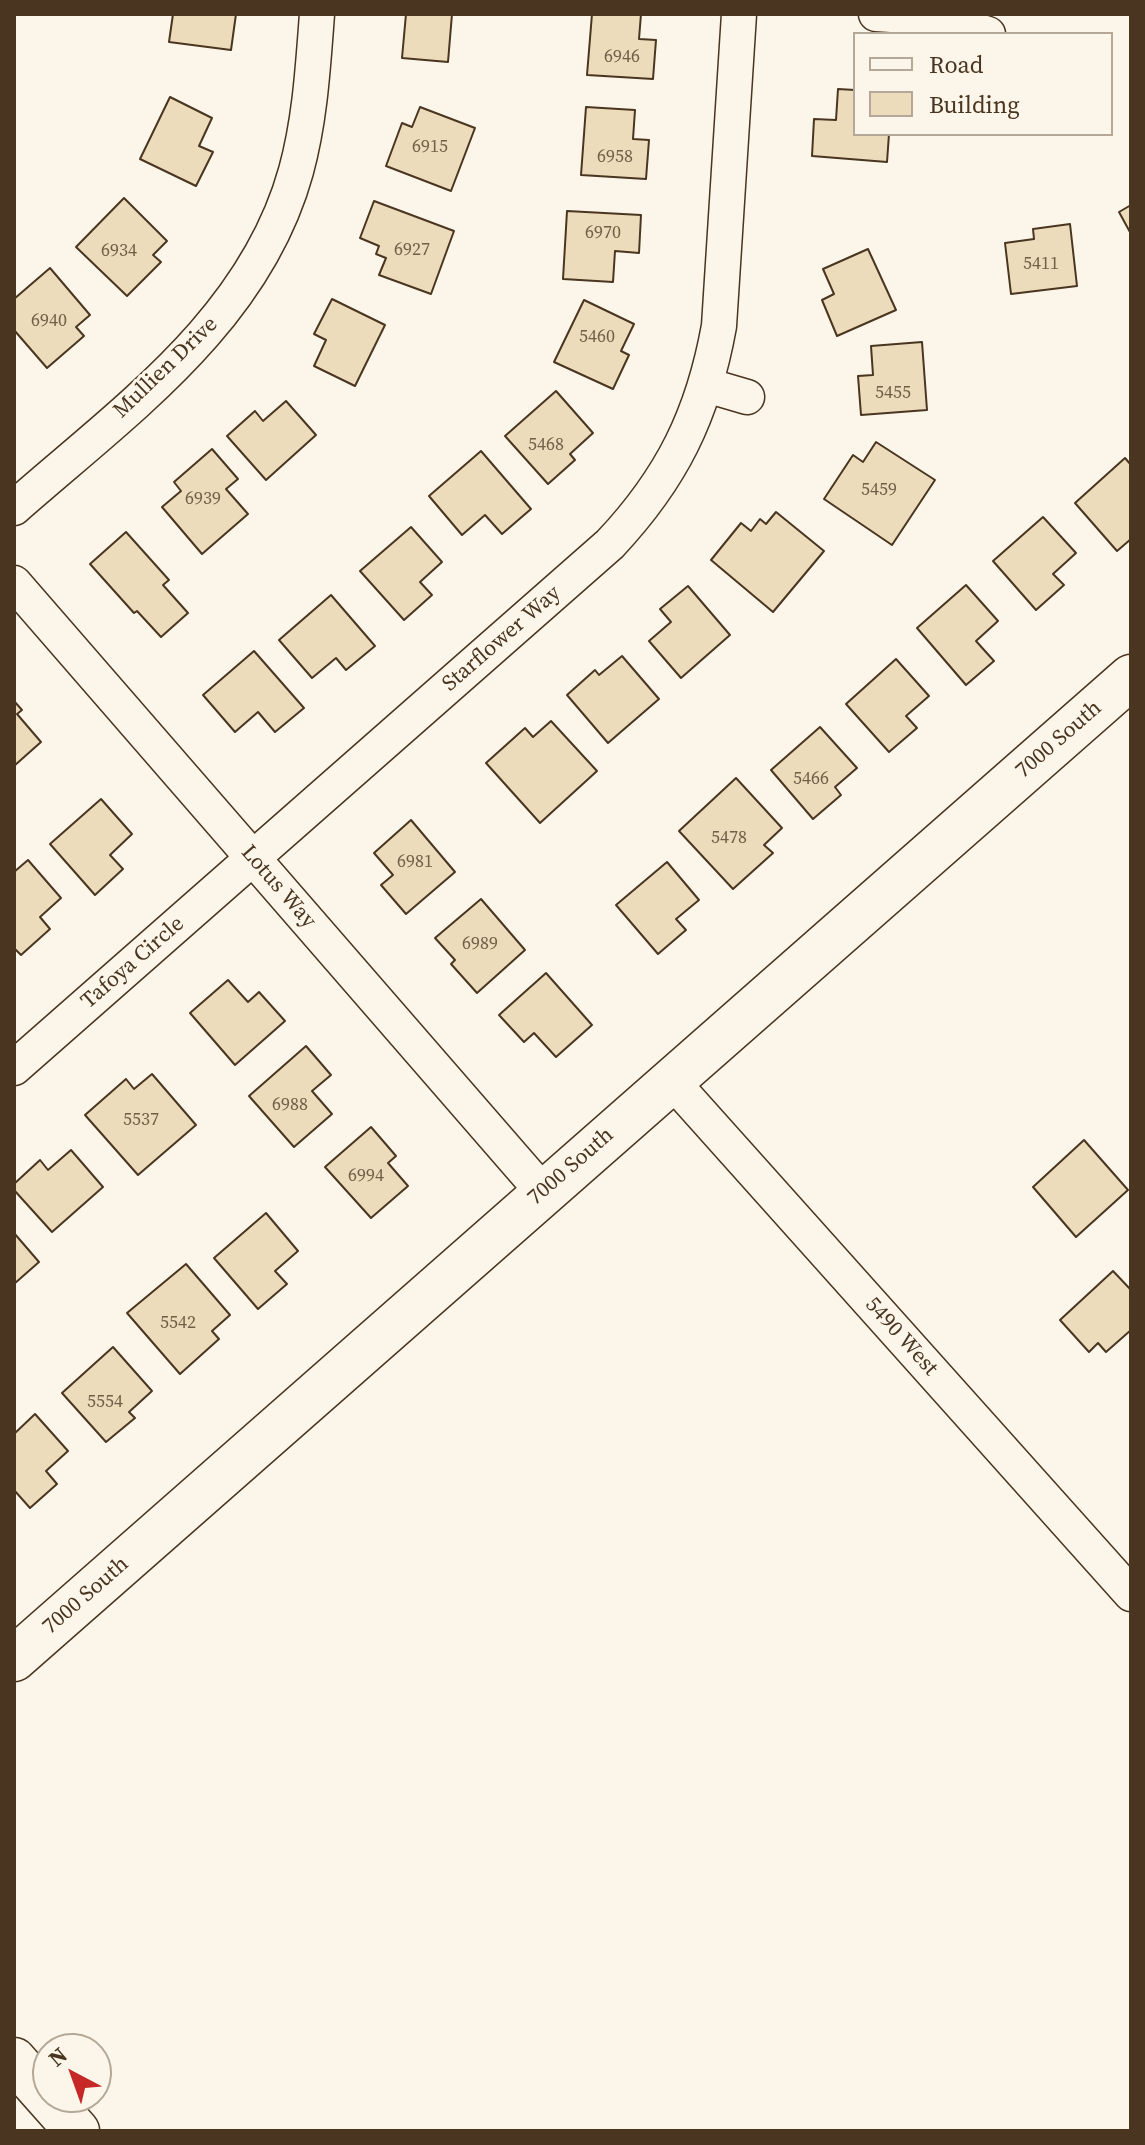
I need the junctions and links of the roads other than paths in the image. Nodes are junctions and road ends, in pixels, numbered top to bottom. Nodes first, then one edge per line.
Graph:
1 (317, 14) edge
2 (739, 14) edge
3 (876, 14) edge
4 (982, 32) edge
5 (706, 385) junction
6 (747, 397) dead end
7 (14, 508) edge
8 (14, 583) edge
9 (1131, 677) edge
10 (253, 858) junction
11 (14, 1068) edge
12 (671, 1080) junction
13 (543, 1192) junction
14 (1131, 1594) edge
15 (14, 1659) edge
16 (14, 2060) edge
17 (77, 2131) edge

1 - 7 street, Mullien Drive
2 - 5 street, Starflower Way
3 - 4 street
5 - 6 street
5 - 10 street, Starflower Way
8 - 10 street, Lotus Way
9 - 12 street, 7000 South
10 - 11 street, Tafoya Circle
10 - 13 street, Lotus Way
12 - 13 street, 7000 South
12 - 14 street, 5490 West
13 - 15 street, 7000 South
16 - 17 street

